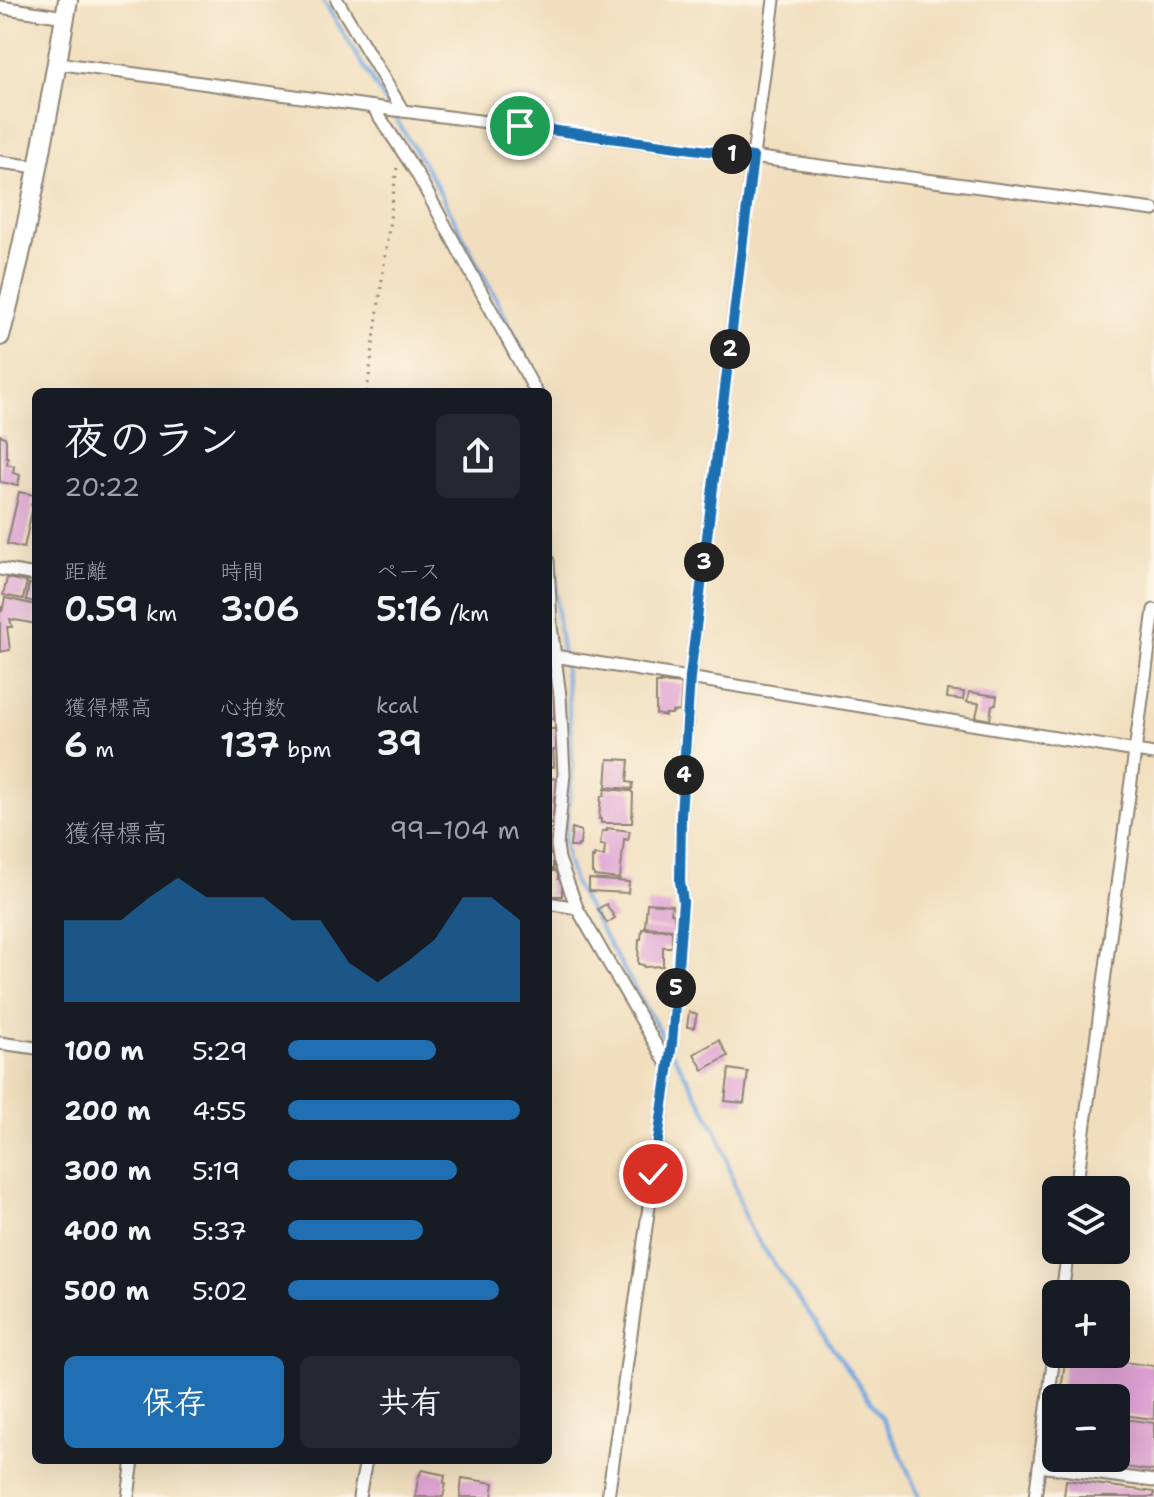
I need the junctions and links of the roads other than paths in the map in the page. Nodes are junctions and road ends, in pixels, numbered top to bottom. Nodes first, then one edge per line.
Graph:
1 (337, 0) edge
2 (774, 0) edge
3 (0, 7) edge
4 (67, 9) edge
5 (56, 63) junction
6 (378, 108) junction
7 (401, 111) junction
8 (753, 157) junction
9 (0, 162) edge
10 (37, 167) junction
11 (1154, 210) edge
12 (0, 336) edge
13 (534, 388) edge
14 (0, 569) edge
15 (32, 574) edge
16 (552, 599) edge
17 (1154, 610) edge
18 (558, 657) edge
19 (690, 677) junction
20 (1136, 751) junction
21 (1154, 754) edge
22 (552, 904) edge
23 (577, 908) junction
24 (0, 1043) edge
25 (32, 1047) edge
26 (669, 1063) junction
27 (1078, 1176) edge
28 (1052, 1368) edge
29 (132, 1464) edge
30 (365, 1464) edge
31 (1039, 1466) junction
32 (1154, 1481) edge
33 (128, 1497) edge
34 (359, 1497) edge
35 (608, 1497) edge
36 (1035, 1497) edge

1 - 7 street
2 - 8 street
3 - 4 street
4 - 5 main road
5 - 6 street
5 - 10 main road
6 - 7 street
6 - 13 street
7 - 8 street
8 - 11 street
8 - 19 street
9 - 10 street
10 - 12 main road
14 - 15 street
16 - 18 street
17 - 20 street
18 - 19 street
18 - 23 street
19 - 20 street
19 - 26 street
20 - 21 street
20 - 27 street
22 - 23 street
23 - 26 street
24 - 25 street
26 - 35 street
28 - 31 street
29 - 33 street
30 - 34 street
31 - 32 street
31 - 36 street

